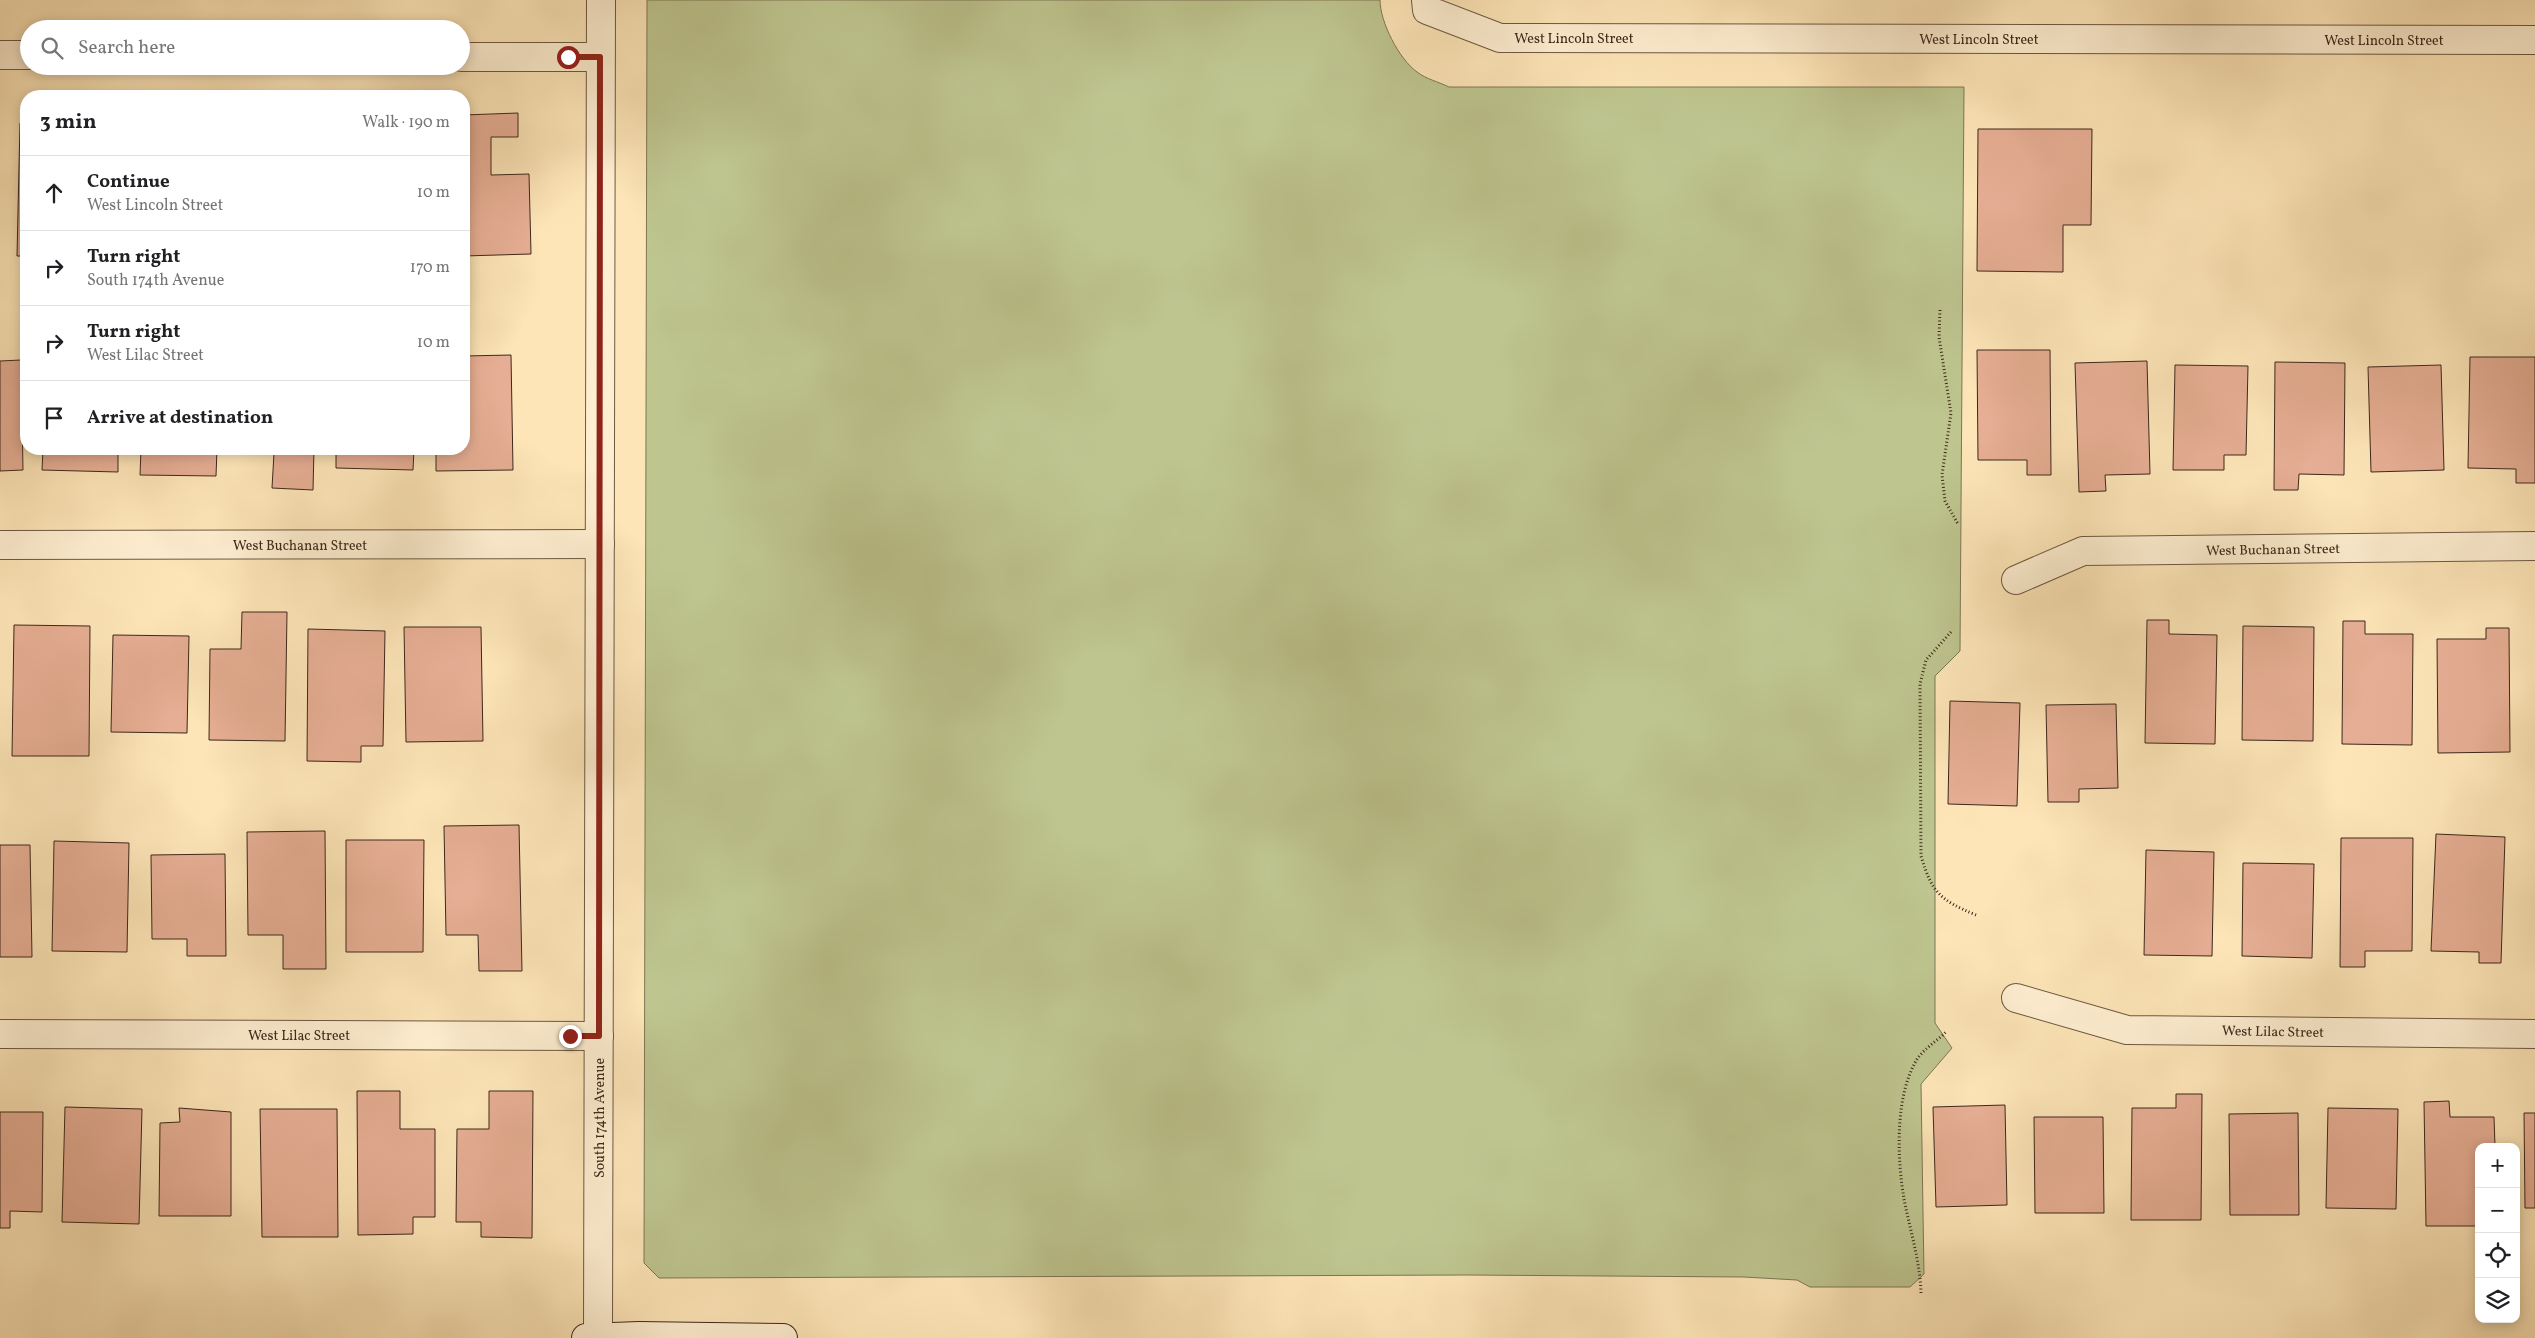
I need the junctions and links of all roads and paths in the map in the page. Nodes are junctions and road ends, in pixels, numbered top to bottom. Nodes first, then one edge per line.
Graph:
1 (601, 0) edge
2 (1427, 5) edge
3 (2535, 40) edge
4 (0, 55) edge
5 (20, 55) edge
6 (470, 56) edge
7 (600, 57) junction
8 (1940, 310) dead end
9 (1958, 524) dead end
10 (600, 544) junction
11 (0, 545) edge
12 (2535, 546) edge
13 (2016, 580) dead end
14 (1951, 632) dead end
15 (1976, 915) dead end
16 (2016, 998) dead end
17 (1946, 1032) dead end
18 (0, 1034) edge
19 (2535, 1034) edge
20 (599, 1036) junction
21 (1921, 1293) dead end
22 (592, 1337) edge
23 (783, 1338) edge

1 - 7 street, South 174th Avenue
2 - 3 street, West Lincoln Street
4 - 5 street
6 - 7 street
7 - 10 street, South 174th Avenue
8 - 9 path
10 - 11 street, West Buchanan Street
10 - 20 street, South 174th Avenue
12 - 13 street, West Buchanan Street
14 - 15 path
16 - 19 street, West Lilac Street
17 - 21 path
18 - 20 street, West Lilac Street
20 - 22 street, South 174th Avenue
22 - 23 street

